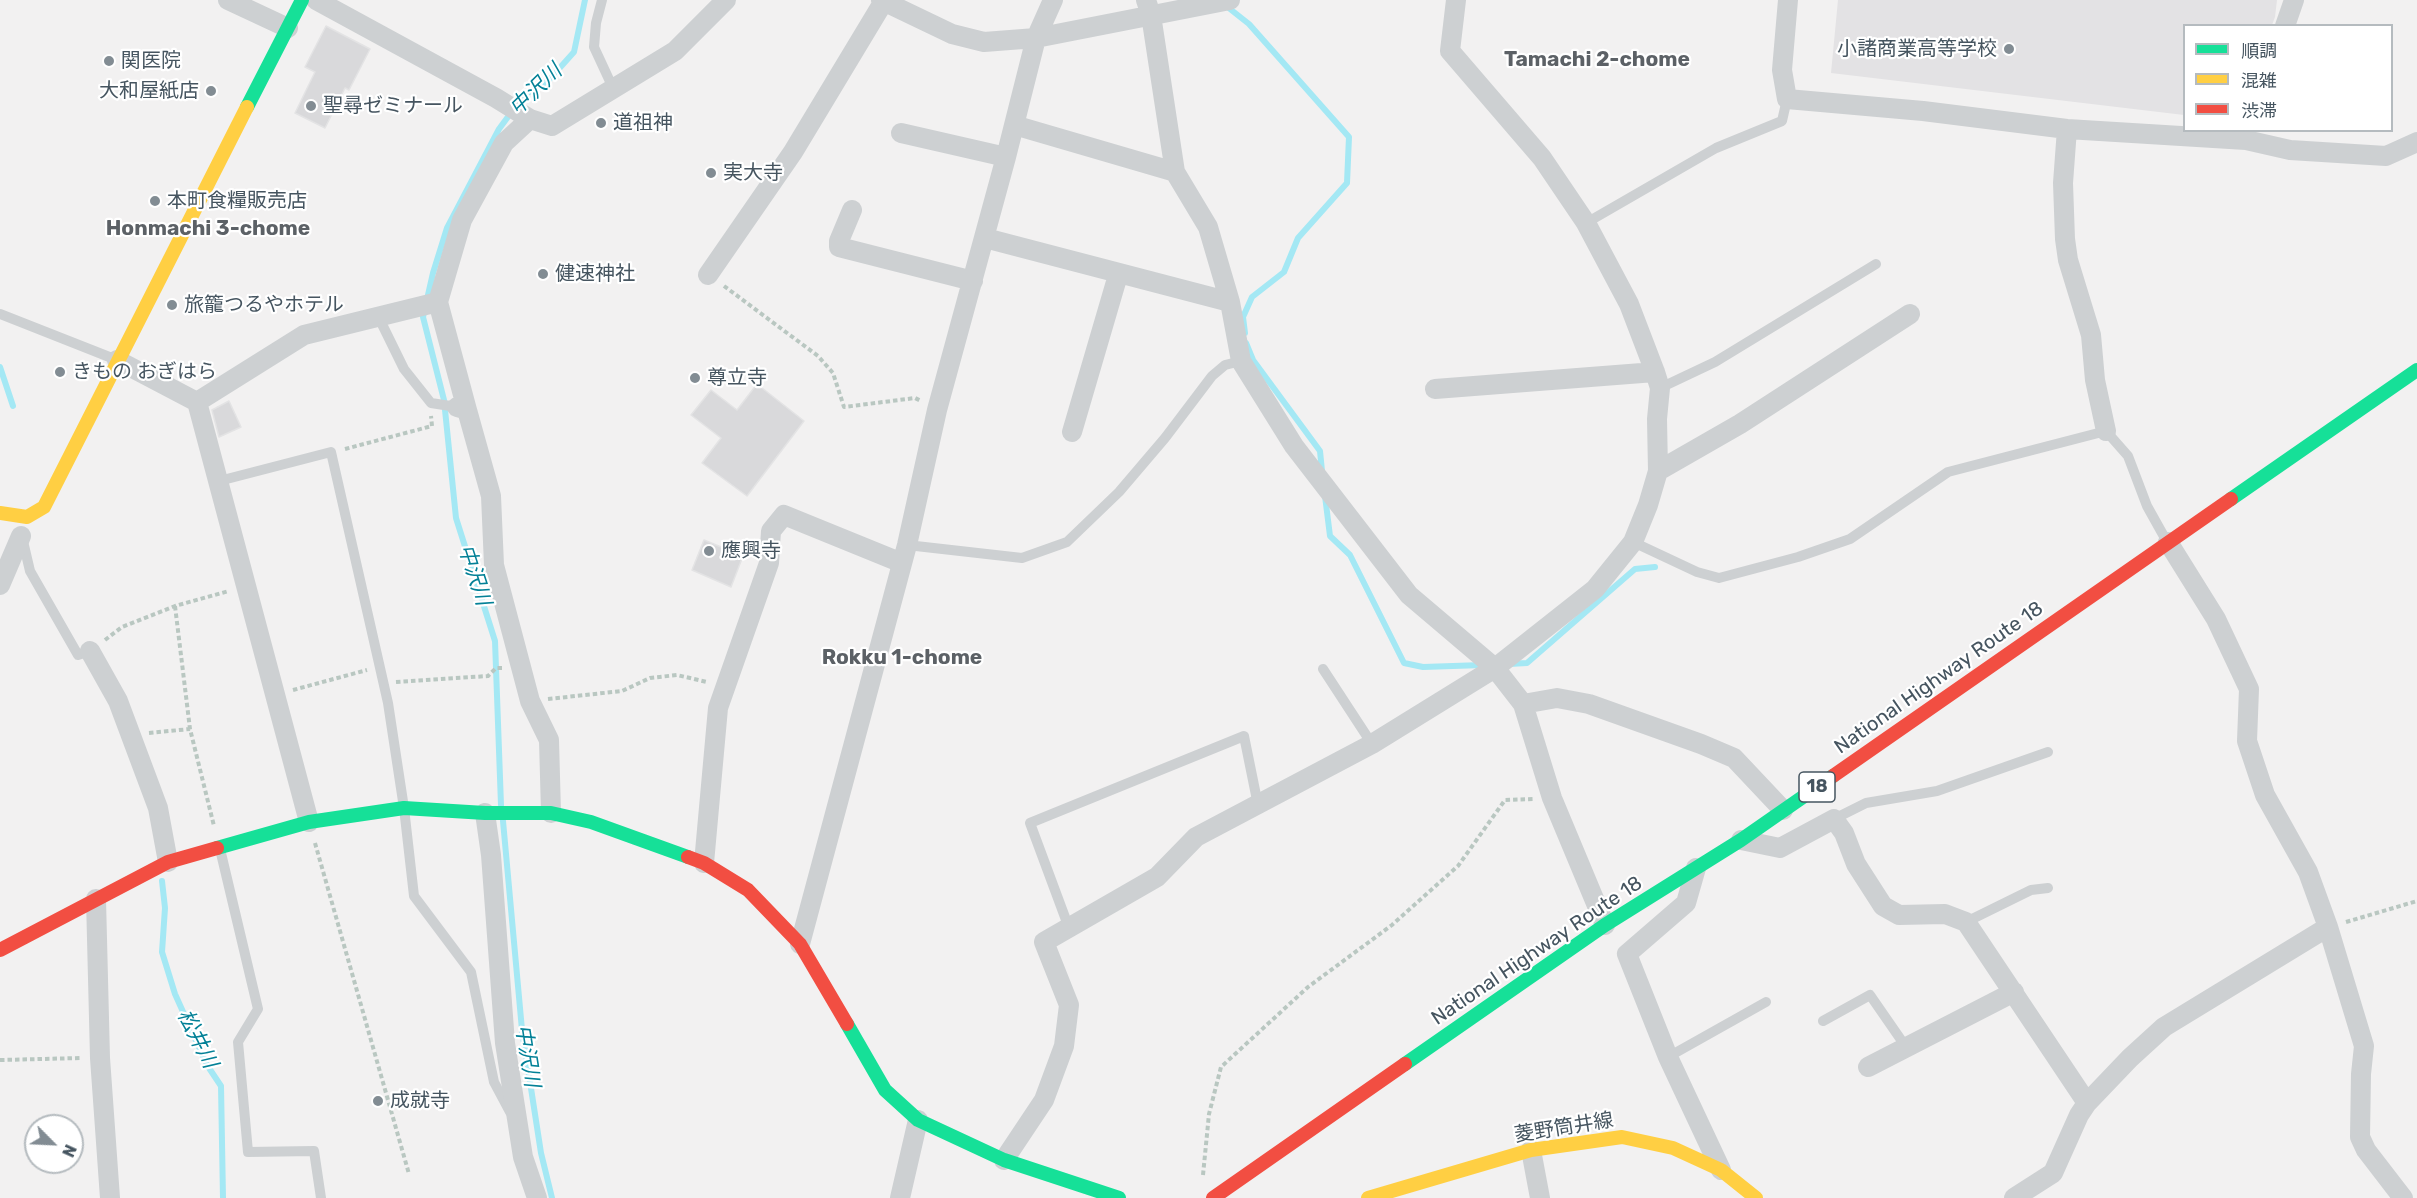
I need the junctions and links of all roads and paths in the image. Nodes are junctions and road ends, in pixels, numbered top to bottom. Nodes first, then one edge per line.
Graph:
1 (228, 0) edge
2 (302, 0) edge
3 (316, 0) edge
4 (602, 0) edge
5 (726, 0) edge
6 (1053, 0) edge
7 (1230, 0) edge
8 (1456, 0) edge
9 (1788, 0) edge
10 (2294, 0) edge
11 (883, 1) edge
12 (1148, 7) edge
13 (2286, 24) edge
14 (288, 28) junction
15 (1036, 38) junction
16 (613, 88) junction
17 (1787, 99) junction
18 (526, 116) junction
19 (1014, 125) junction
20 (2067, 129) junction
21 (901, 133) dead end
22 (2248, 135) edge
23 (2417, 142) edge
24 (1006, 157) junction
25 (1175, 172) junction
26 (852, 210) dead end
27 (1586, 223) junction
28 (985, 238) junction
29 (1876, 264) dead end
30 (1118, 274) junction
31 (708, 275) joint
32 (973, 281) junction
33 (437, 302) junction
34 (1230, 302) junction
35 (0, 314) edge
36 (1910, 314) dead end
37 (378, 316) junction
38 (117, 360) junction
39 (1241, 360) junction
40 (2417, 370) edge
41 (1657, 380) junction
42 (1435, 389) dead end
43 (198, 402) junction
44 (431, 403) junction
45 (462, 409) junction
46 (937, 410) junction
47 (2106, 431) junction
48 (1072, 432) dead end
49 (331, 452) junction
50 (1658, 471) junction
51 (219, 481) junction
52 (0, 513) edge
53 (27, 517) junction
54 (21, 536) junction
55 (1633, 542) junction
56 (2168, 542) junction
57 (904, 554) junction
58 (0, 585) edge
59 (247, 586) junction
60 (175, 606) junction
61 (90, 651) junction
62 (379, 667) junction
63 (521, 668) junction
64 (1495, 668) junction
65 (1323, 669) dead end
66 (383, 683) junction
67 (726, 686) junction
68 (275, 695) junction
69 (530, 701) junction
70 (1523, 704) junction
71 (190, 729) junction
72 (131, 735) junction
73 (1372, 744) junction
74 (2048, 752) dead end
75 (1552, 798) junction
76 (1258, 805) junction
77 (404, 808) junction
78 (1783, 810) junction
79 (487, 813) junction
80 (551, 813) junction
81 (1834, 819) junction
82 (309, 822) junction
83 (1741, 840) junction
84 (219, 846) junction
85 (165, 863) junction
86 (704, 863) junction
87 (1696, 868) junction
88 (2048, 888) dead end
89 (96, 899) junction
90 (2417, 901) edge
91 (1966, 922) junction
92 (1605, 925) junction
93 (2328, 927) junction
94 (1069, 928) junction
95 (800, 944) junction
96 (0, 950) edge
97 (2014, 992) junction
98 (1766, 1002) dead end
99 (1823, 1021) dead end
100 (1906, 1047) junction
101 (1668, 1057) junction
102 (100, 1058) junction
103 (0, 1060) edge
104 (1868, 1067) dead end
105 (2087, 1103) junction
106 (918, 1120) junction
107 (518, 1125) junction
108 (1531, 1150) junction
109 (1004, 1160) junction
110 (1721, 1170) junction
111 (410, 1174) dead end
112 (1203, 1177) dead end
113 (110, 1198) edge
114 (321, 1198) edge
115 (537, 1198) edge
116 (900, 1198) edge
117 (1119, 1198) edge
118 (1213, 1198) edge
119 (1368, 1198) edge
120 (1540, 1198) edge
121 (1756, 1198) edge
122 (2014, 1198) edge
123 (2403, 1198) edge

1 - 14 street
2 - 14 main road
3 - 18 street
4 - 16 lane
5 - 16 street
6 - 15 street
7 - 12 street
8 - 27 street
9 - 17 street
10 - 13 street
11 - 15 street
11 - 31 street
12 - 15 street
12 - 25 street
14 - 38 main road
15 - 19 street
16 - 18 street
17 - 20 street
17 - 27 lane
18 - 33 street
19 - 24 street
19 - 25 street
20 - 22 street
20 - 47 street
21 - 24 street
22 - 23 street
24 - 28 street
25 - 34 street
26 - 32 street
27 - 41 street
28 - 30 street
28 - 32 street
29 - 41 lane
30 - 34 street
30 - 48 street
31 - 46 path
32 - 46 street
33 - 37 street
33 - 45 street
34 - 39 street
35 - 38 lane
36 - 50 street
37 - 43 street
37 - 44 lane
38 - 43 street
38 - 53 main road
39 - 57 lane
39 - 64 street
40 - 56 main road, National Highway Route 18 / 18
41 - 42 street
41 - 50 street
43 - 51 street
44 - 45 lane
44 - 49 path
45 - 63 street
46 - 57 street
47 - 55 lane
47 - 56 lane
49 - 51 lane
49 - 62 lane
50 - 55 street
51 - 59 street
52 - 53 main road
53 - 54 lane
54 - 58 street
54 - 61 lane
55 - 64 street
56 - 78 main road, National Highway Route 18 / 18
56 - 93 street
57 - 67 street
57 - 95 street
59 - 60 path
59 - 68 street
60 - 61 path
60 - 71 path
61 - 72 street
62 - 66 lane
62 - 68 path
63 - 66 path
63 - 69 street
64 - 70 street
64 - 73 street
65 - 73 lane
66 - 77 lane
67 - 69 path
67 - 86 street
68 - 82 street
69 - 80 street
70 - 75 street
70 - 78 street
71 - 72 path
71 - 84 path
72 - 85 street
73 - 76 street
74 - 81 lane
75 - 92 street
75 - 112 path
76 - 94 street
76 - 94 lane
77 - 79 main road
77 - 82 main road
77 - 107 lane
78 - 83 main road, National Highway Route 18 / 18
79 - 80 main road
79 - 107 street
80 - 86 main road
81 - 83 street
81 - 91 street
82 - 84 main road
82 - 111 path
83 - 87 main road, National Highway Route 18 / 18
84 - 85 main road
84 - 114 lane
85 - 89 main road
86 - 95 main road
87 - 92 main road, National Highway Route 18 / 18
87 - 101 street
88 - 91 lane
89 - 96 main road
89 - 102 street
90 - 93 path
91 - 97 street
92 - 118 main road, National Highway Route 18 / 18
93 - 105 street
93 - 123 street
94 - 109 street
95 - 106 main road
97 - 100 street
97 - 105 street
98 - 101 lane
99 - 100 lane
100 - 104 street
101 - 110 street
102 - 103 path
102 - 113 street
105 - 122 street
106 - 109 main road
106 - 116 street
107 - 115 street
108 - 110 main road, 菱野筒井線
108 - 119 main road, 菱野筒井線
108 - 120 street
109 - 117 main road
110 - 121 main road, 菱野筒井線

